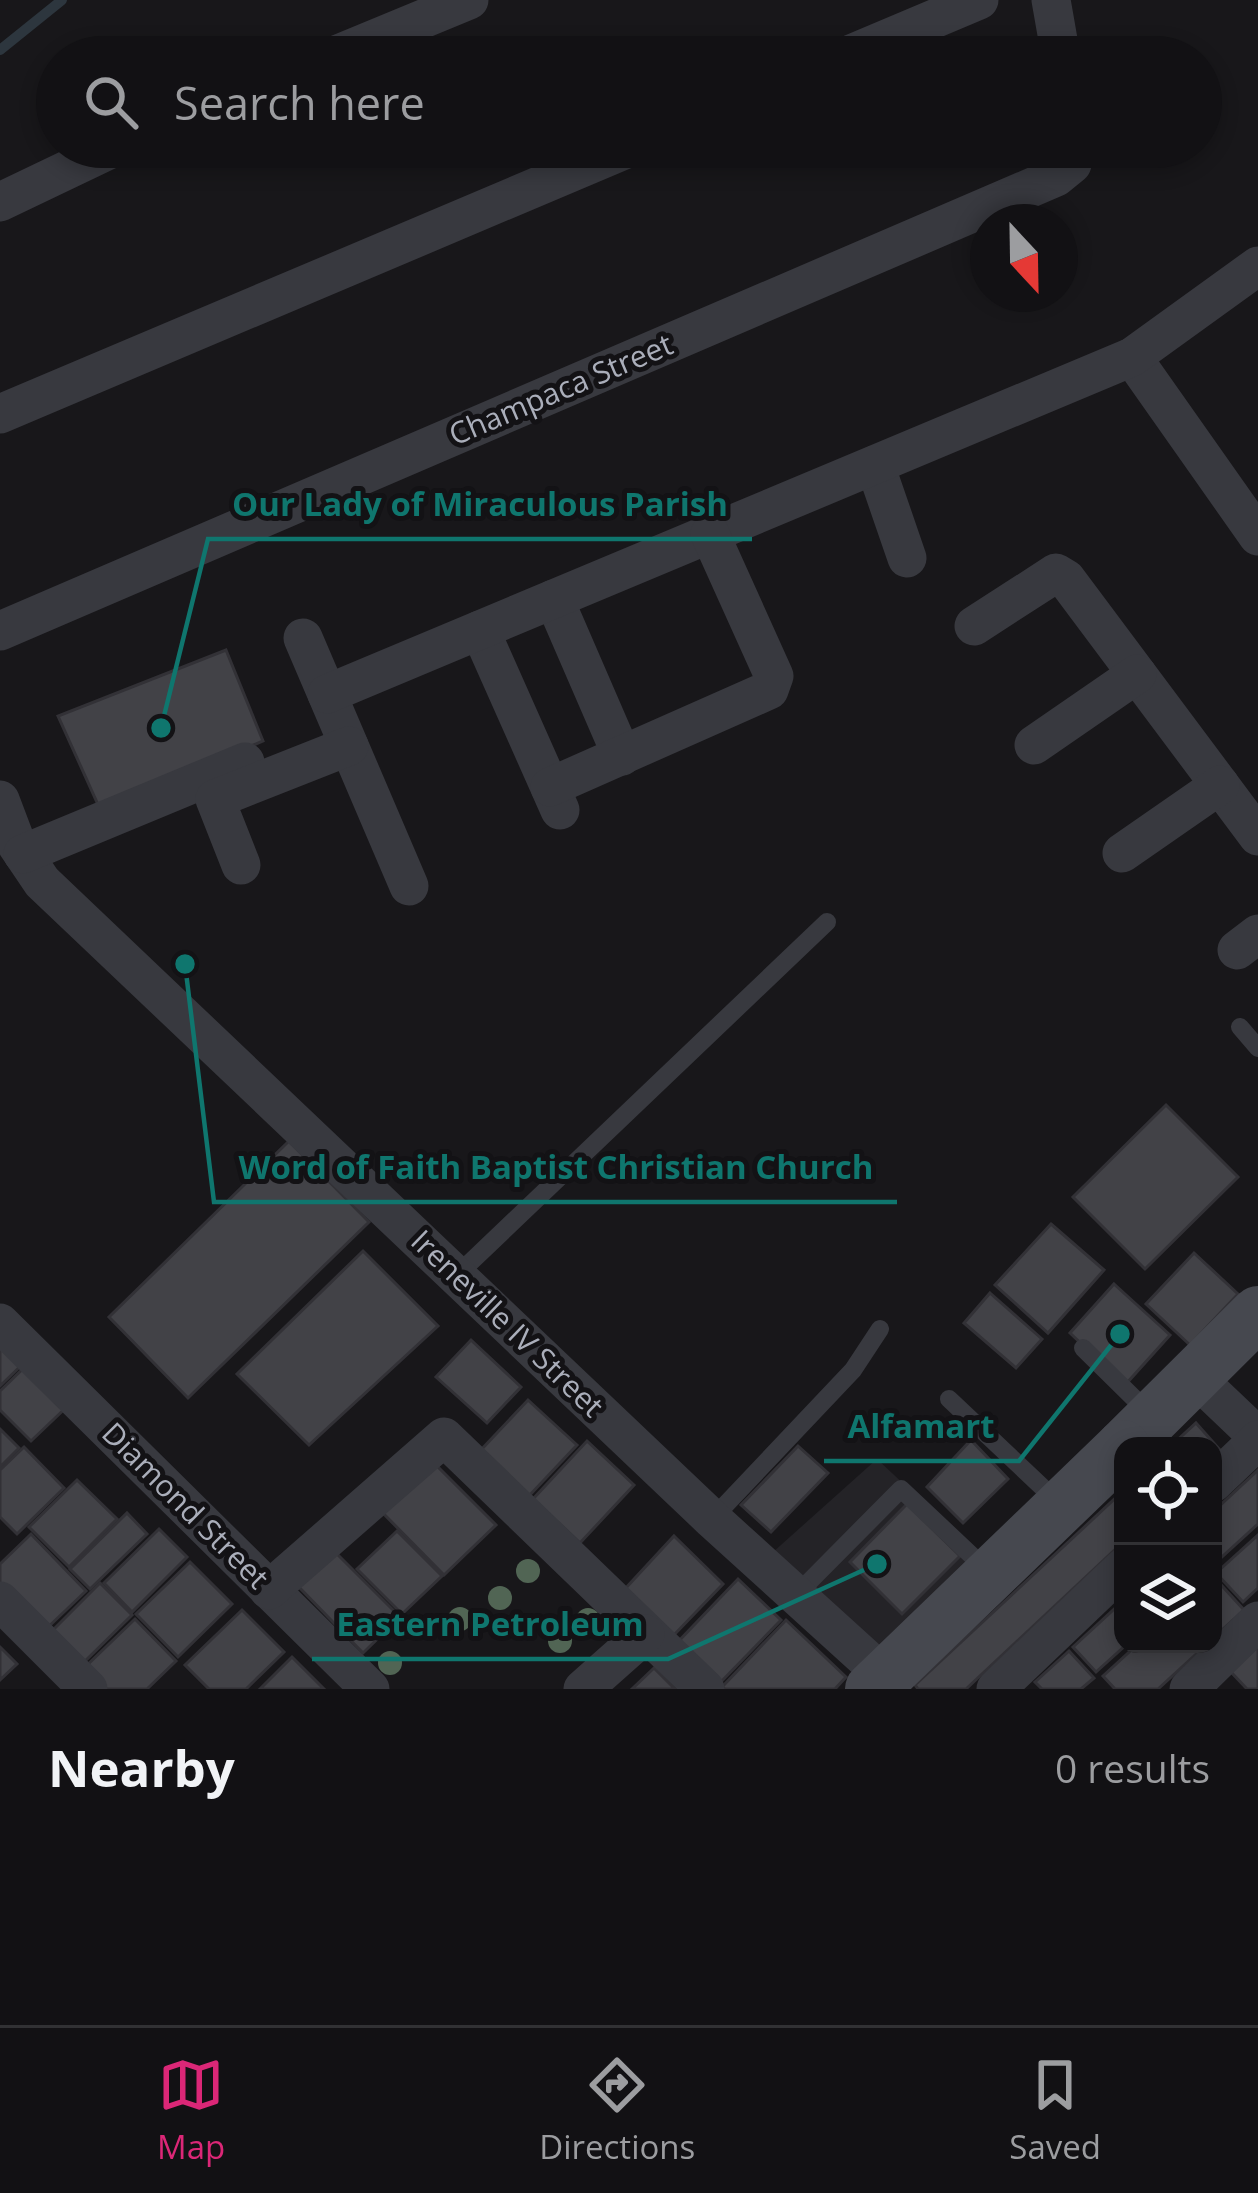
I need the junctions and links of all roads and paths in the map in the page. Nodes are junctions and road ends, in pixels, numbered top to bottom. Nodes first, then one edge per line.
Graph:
1 (469, 0) edge
2 (979, 0) edge
3 (1051, 0) edge
4 (423, 11) edge
5 (374, 36) edge
6 (894, 36) edge
7 (1057, 36) edge
8 (71, 168) edge
9 (582, 168) edge
10 (1053, 168) edge
11 (0, 202) edge
12 (1258, 266) edge
13 (1132, 357) junction
14 (0, 414) edge
15 (875, 465) junction
16 (1254, 521) edge
17 (710, 534) junction
18 (908, 558) dead end
19 (554, 599) junction
20 (974, 626) dead end
21 (480, 630) junction
22 (0, 631) edge
23 (303, 638) dead end
24 (1137, 674) junction
25 (327, 694) junction
26 (349, 746) junction
27 (1034, 746) dead end
28 (622, 756) junction
29 (245, 762) dead end
30 (1220, 785) junction
31 (0, 800) edge
32 (1258, 836) edge
33 (14, 850) edge
34 (1122, 854) dead end
35 (241, 865) dead end
36 (409, 886) dead end
37 (826, 922) dead end
38 (1240, 1028) dead end
39 (1258, 1048) edge
40 (456, 1276) junction
41 (1258, 1313) edge
42 (0, 1323) edge
43 (880, 1329) dead end
44 (1083, 1348) dead end
45 (1194, 1376) junction
46 (949, 1399) dead end
47 (1133, 1436) edge
48 (1258, 1439) edge
49 (1222, 1474) edge
50 (1062, 1506) junction
51 (712, 1519) junction
52 (991, 1574) junction
53 (1114, 1577) edge
54 (269, 1590) junction
55 (796, 1594) junction
56 (0, 1600) edge
57 (1258, 1621) edge
58 (645, 1634) junction
59 (878, 1683) edge
60 (88, 1689) edge
61 (370, 1689) edge
62 (584, 1689) edge
63 (705, 1689) edge
64 (996, 1689) edge
65 (1189, 1689) edge

1 - 4 street
2 - 6 street
3 - 7 street
4 - 5 street
8 - 11 street
9 - 14 street
10 - 22 street, Champaca Street
12 - 13 street
13 - 15 street
13 - 16 street
15 - 17 street
15 - 18 street
17 - 19 street
17 - 28 street
19 - 21 street
19 - 28 street
20 - 24 street
21 - 25 street
21 - 28 street
23 - 25 street
24 - 27 street
24 - 30 street
25 - 26 street
26 - 35 street
26 - 36 street
29 - 33 street
30 - 32 street
30 - 34 street
31 - 33 street, Ireneville IV Street
33 - 40 street, Ireneville IV Street
37 - 40 lane
38 - 39 lane
40 - 51 street, Ireneville IV Street
41 - 45 main road
42 - 54 street, Diamond Street
43 - 51 lane
44 - 47 lane
45 - 47 main road
45 - 48 street
46 - 50 lane
47 - 50 main road
48 - 49 street
50 - 52 main road
51 - 55 street, Ireneville IV Street
52 - 55 lane
52 - 59 main road
53 - 64 street
54 - 58 street
54 - 61 street, Diamond Street
55 - 59 street, Ireneville IV Street
56 - 60 street
57 - 65 street
58 - 62 street
58 - 63 street

